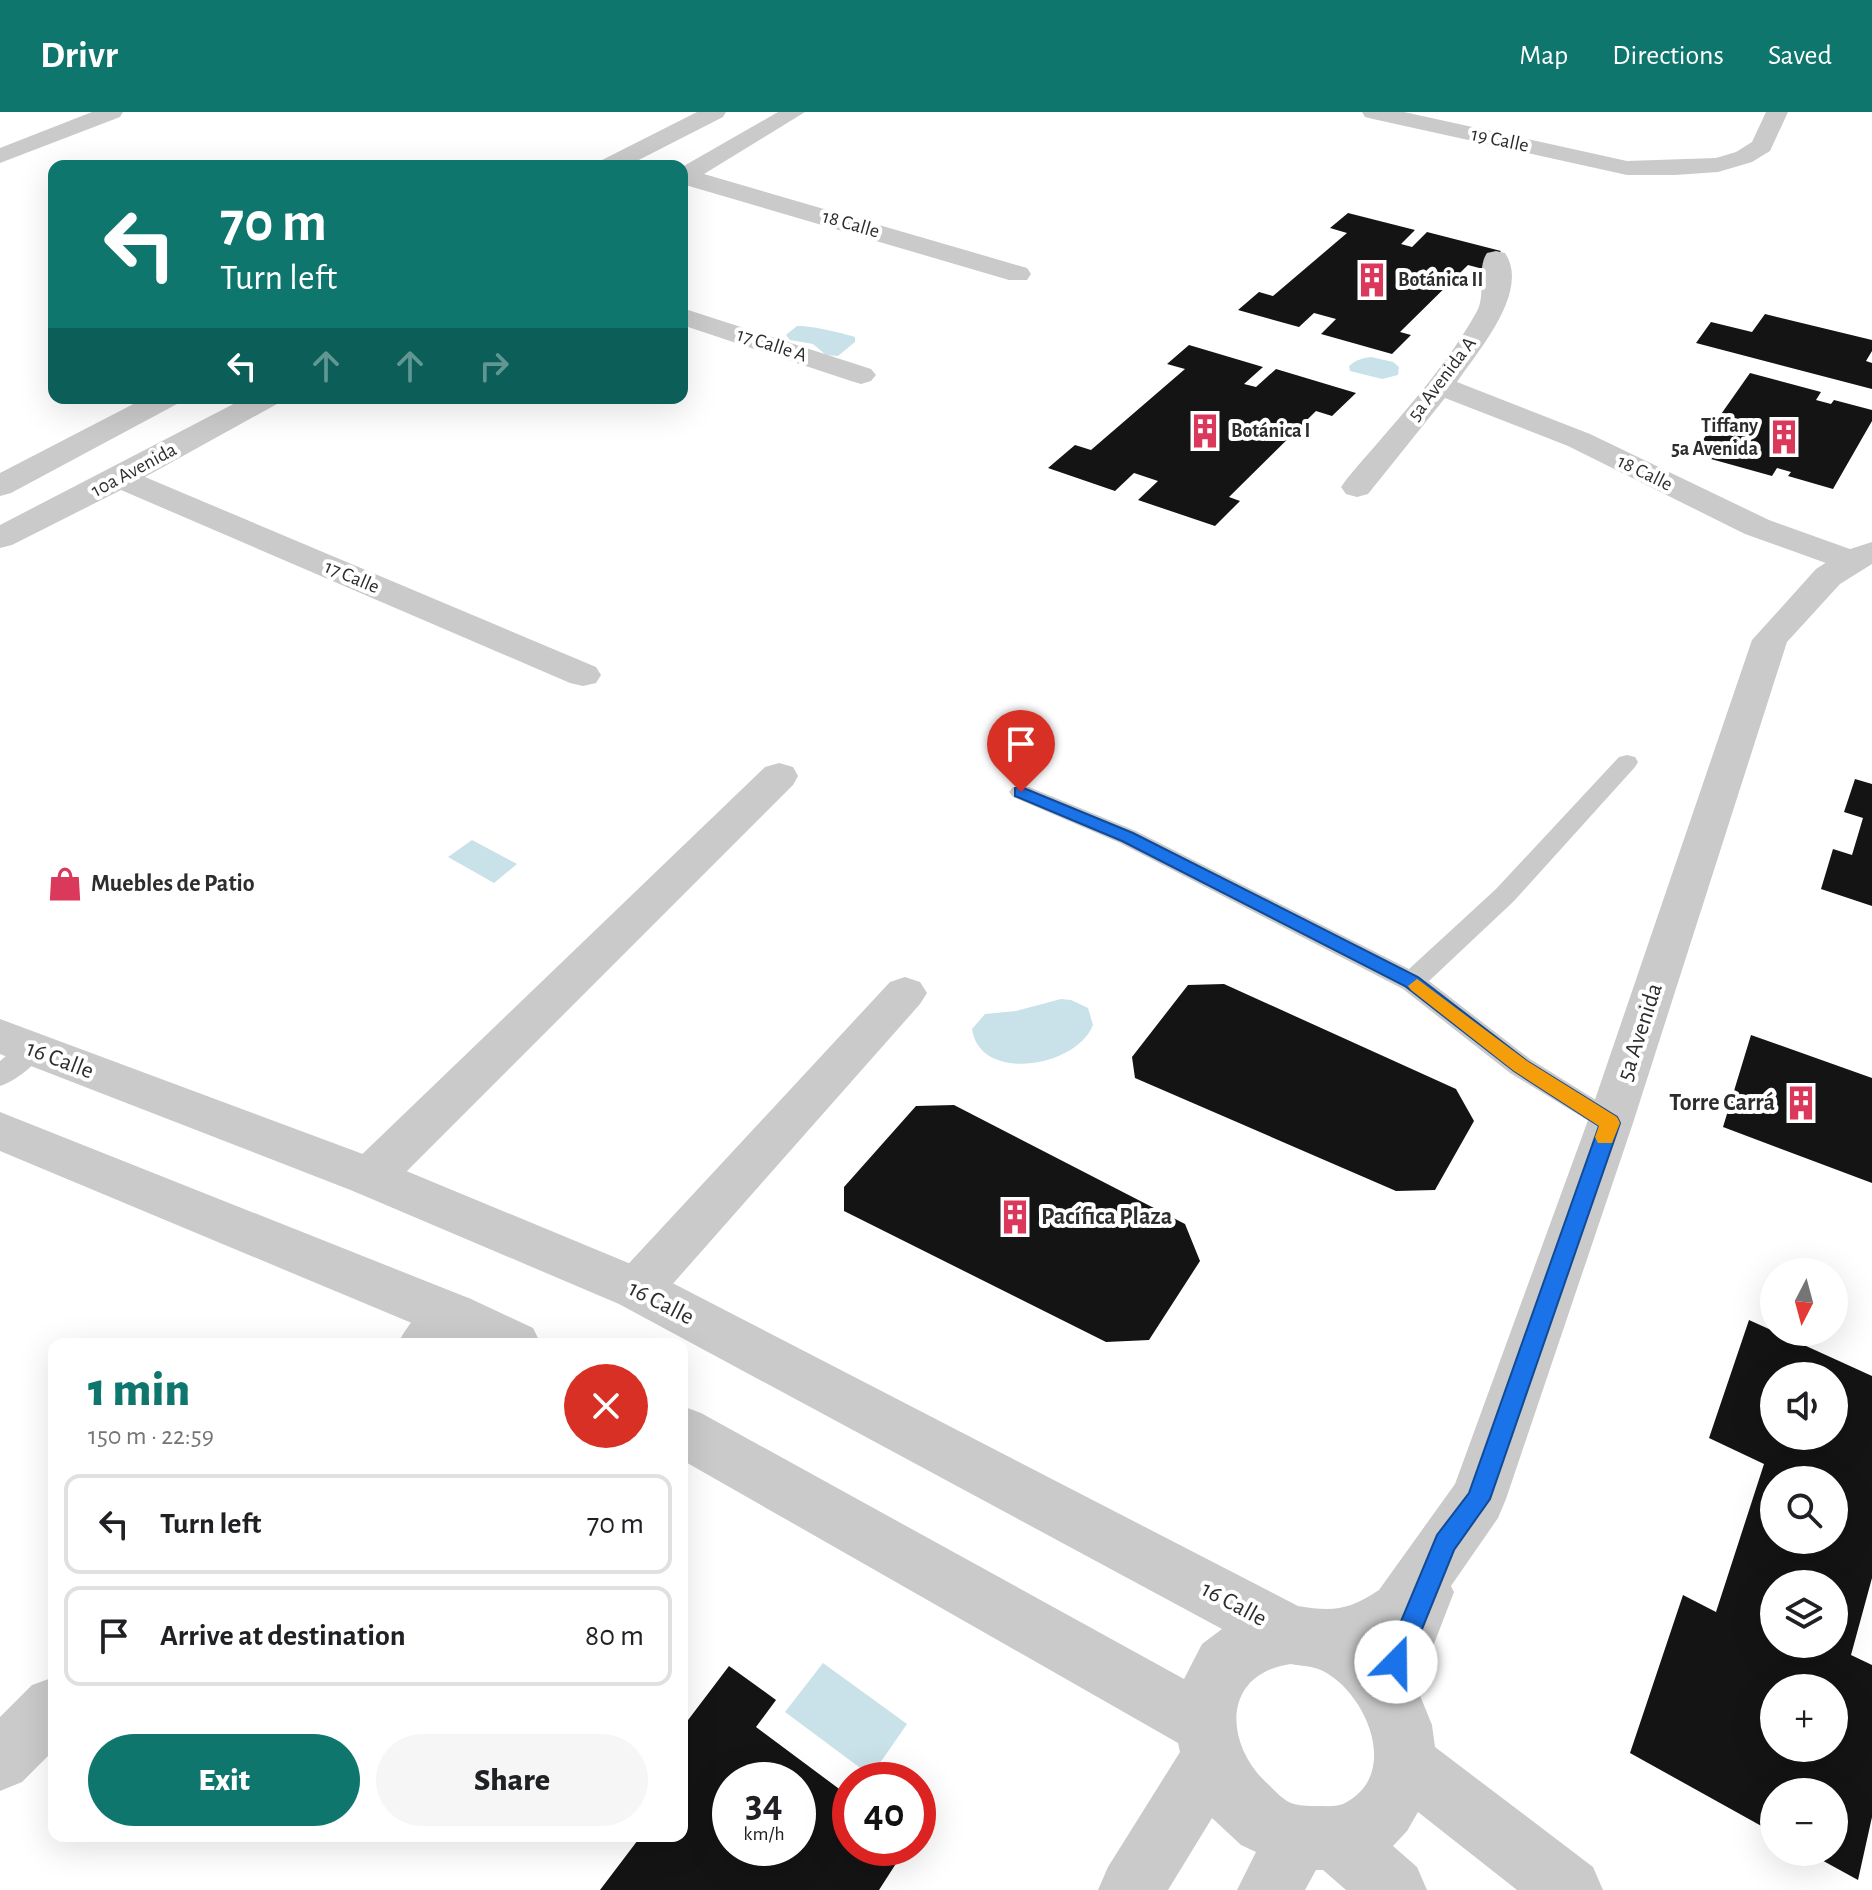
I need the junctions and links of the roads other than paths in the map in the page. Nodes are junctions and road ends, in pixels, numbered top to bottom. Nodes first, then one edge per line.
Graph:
1 (112, 112) edge
2 (715, 112) edge
3 (794, 112) edge
4 (1373, 112) edge
5 (1777, 112) edge
6 (0, 156) edge
7 (621, 160) edge
8 (688, 173) edge
9 (688, 177) edge
10 (1496, 259) dead end
11 (1018, 274) dead end
12 (688, 318) edge
13 (861, 375) dead end
14 (1440, 386) junction
15 (156, 404) edge
16 (256, 404) edge
17 (120, 478) junction
18 (0, 486) edge
19 (1357, 487) dead end
20 (0, 538) edge
21 (1860, 556) edge
22 (583, 675) dead end
23 (1627, 762) dead end
24 (779, 776) dead end
25 (1021, 792) dead end
26 (1412, 982) junction
27 (905, 993) dead end
28 (11, 1054) edge
29 (1610, 1123) junction
30 (0, 1131) edge
31 (370, 1177) junction
32 (637, 1289) junction
33 (438, 1330) edge
34 (482, 1338) edge
35 (688, 1435) edge
36 (1445, 1543) junction
37 (1309, 1638) junction
38 (1386, 1690) junction
39 (48, 1713) edge
40 (1207, 1741) junction
41 (0, 1760) edge
42 (1404, 1762) junction
43 (1301, 1855) edge
44 (1131, 1890) edge
45 (1394, 1890) edge
46 (1570, 1890) edge

1 - 6 street
2 - 7 street
3 - 8 street
4 - 5 street, 19 Calle
9 - 11 street, 18 Calle
10 - 14 street, 5a Avenida A
12 - 13 street, 17 Calle A
14 - 19 street, 5a Avenida A
14 - 21 street, 18 Calle
15 - 18 street
16 - 17 street, 10a Avenida
17 - 20 street, 10a Avenida
17 - 22 street, 17 Calle
21 - 29 street, 5a Avenida
23 - 26 lane
24 - 31 street
25 - 26 lane
26 - 29 lane
27 - 32 street
28 - 31 street, 16 Calle
29 - 36 street, 5a Avenida
30 - 33 street
31 - 32 street, 16 Calle
32 - 37 street, 16 Calle
33 - 34 street
35 - 40 street
36 - 37 street, 5a Avenida
36 - 38 street, 5a Avenida
37 - 38 street
37 - 40 street
38 - 42 street
39 - 41 street
40 - 43 street
40 - 44 street
42 - 43 street
42 - 46 street
43 - 45 street

